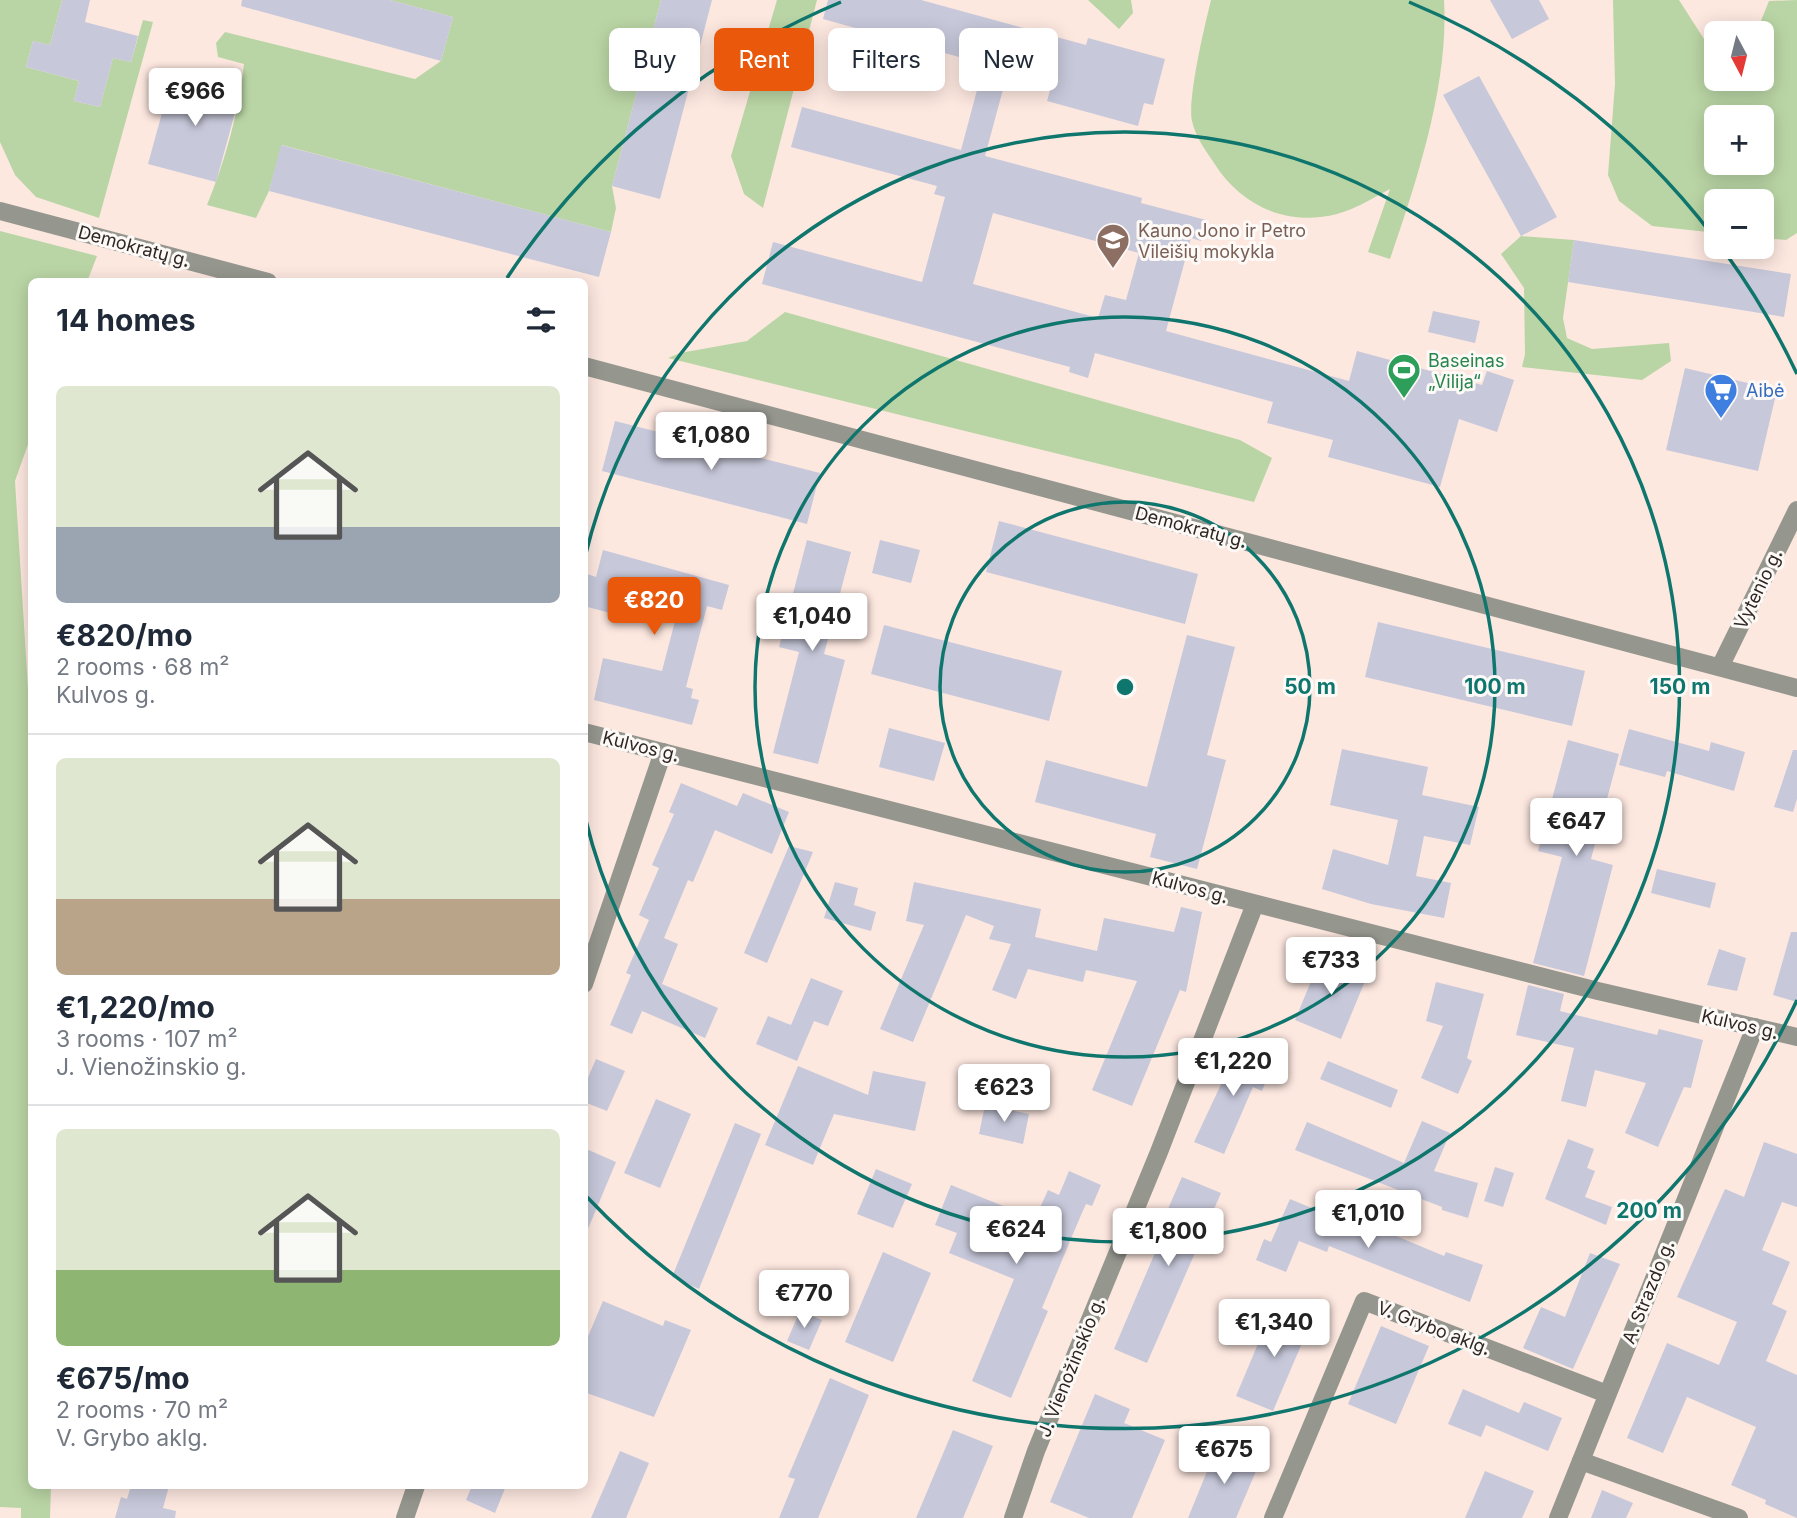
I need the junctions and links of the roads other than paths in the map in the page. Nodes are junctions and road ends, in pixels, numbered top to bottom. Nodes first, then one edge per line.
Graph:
1 (0, 211) edge
2 (253, 278) edge
3 (588, 367) edge
4 (1797, 510) edge
5 (1720, 667) junction
6 (1797, 688) edge
7 (588, 733) edge
8 (663, 752) junction
9 (1255, 904) junction
10 (588, 972) edge
11 (1755, 1027) junction
12 (1797, 1037) edge
13 (1606, 1394) junction
14 (1581, 1461) junction
15 (414, 1489) edge
16 (405, 1518) edge
17 (1013, 1518) edge
18 (1273, 1518) edge
19 (1558, 1518) edge
20 (1739, 1518) edge

1 - 2 street, Demokratų g.
3 - 5 street, Demokratų g.
4 - 5 street, Vytenio g.
5 - 6 street, Demokratų g.
7 - 8 street, Kulvos g.
8 - 9 street, Kulvos g.
8 - 10 street
9 - 11 street, Kulvos g.
9 - 17 street, J. Vienožinskio g.
11 - 12 street, Kulvos g.
11 - 13 street, A. Strazdo g.
13 - 14 street, A. Strazdo g.
13 - 18 street, V. Grybo aklg.
14 - 19 street, A. Strazdo g.
14 - 20 street
15 - 16 street

